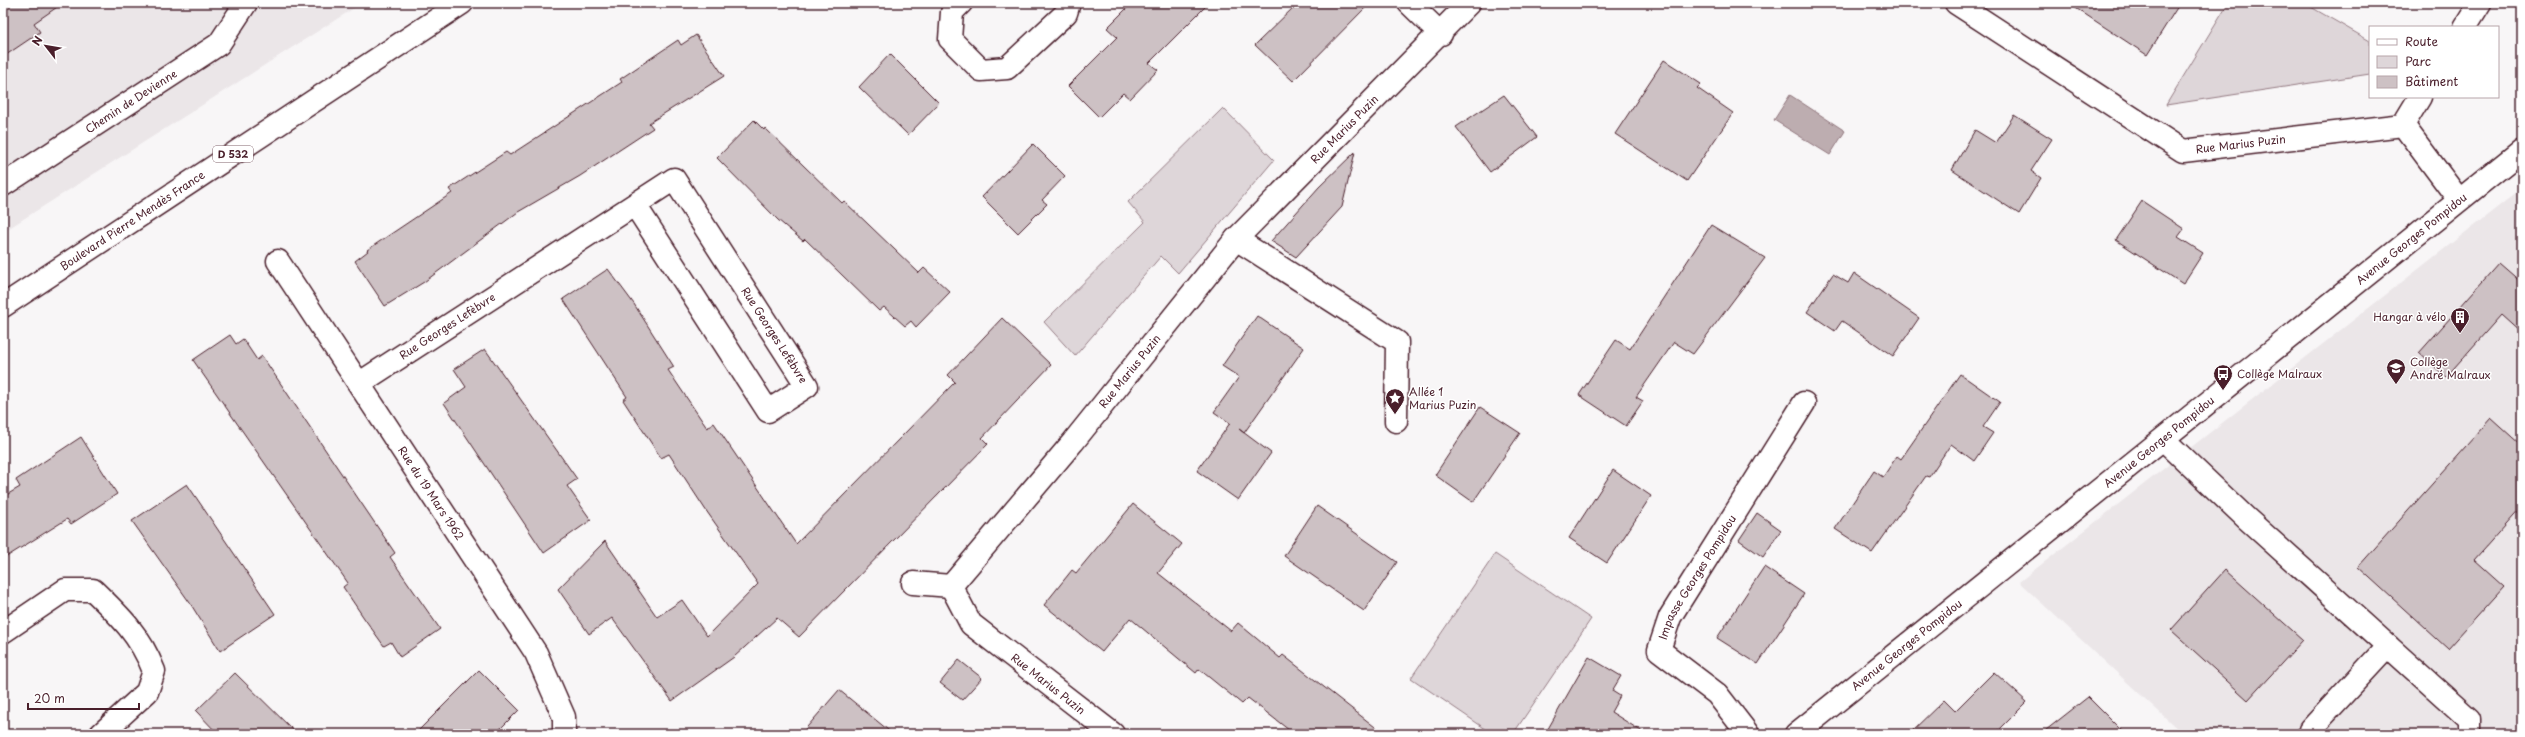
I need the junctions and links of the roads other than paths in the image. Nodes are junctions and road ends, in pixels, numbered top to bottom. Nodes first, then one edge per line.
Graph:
1 (246, 3) edge
2 (462, 3) edge
3 (962, 3) edge
4 (1069, 3) edge
5 (1409, 3) edge
6 (1469, 3) edge
7 (1956, 3) edge
8 (2480, 3) edge
9 (2466, 26) edge
10 (1441, 34) junction
11 (2419, 98) edge
12 (2403, 125) junction
13 (2522, 150) edge
14 (3, 185) edge
15 (2459, 200) junction
16 (635, 205) junction
17 (1236, 239) junction
18 (278, 261) dead end
19 (3, 306) edge
20 (360, 383) junction
21 (1804, 403) dead end
22 (1396, 421) dead end
23 (2164, 440) junction
24 (913, 583) dead end
25 (951, 586) junction
26 (3, 632) edge
27 (2388, 646) junction
28 (2310, 730) dead end
29 (101, 734) edge
30 (564, 734) edge
31 (1113, 734) edge
32 (1748, 734) edge
33 (1796, 734) edge
34 (2469, 734) edge

1 - 14 street, Chemin de Devienne
2 - 19 street, Boulevard Pierre Mendès France / D 532
3 - 4 street
5 - 10 street
6 - 10 street, Rue Marius Puzin
7 - 12 street, Rue Marius Puzin
8 - 9 street
10 - 17 street, Rue Marius Puzin
11 - 12 street
12 - 15 street
13 - 15 street, Avenue Georges Pompidou
15 - 23 street, Avenue Georges Pompidou
16 - 16 street, Rue Georges Lefèbvre
16 - 20 street, Rue Georges Lefèbvre
17 - 22 street
17 - 25 street, Rue Marius Puzin
18 - 20 street, Rue du 19 Mars 1962
20 - 30 street, Rue du 19 Mars 1962
21 - 32 street, Impasse Georges Pompidou
23 - 27 street
23 - 33 street, Avenue Georges Pompidou
24 - 25 street
25 - 31 street, Rue Marius Puzin
26 - 29 street
27 - 28 street
27 - 34 street

